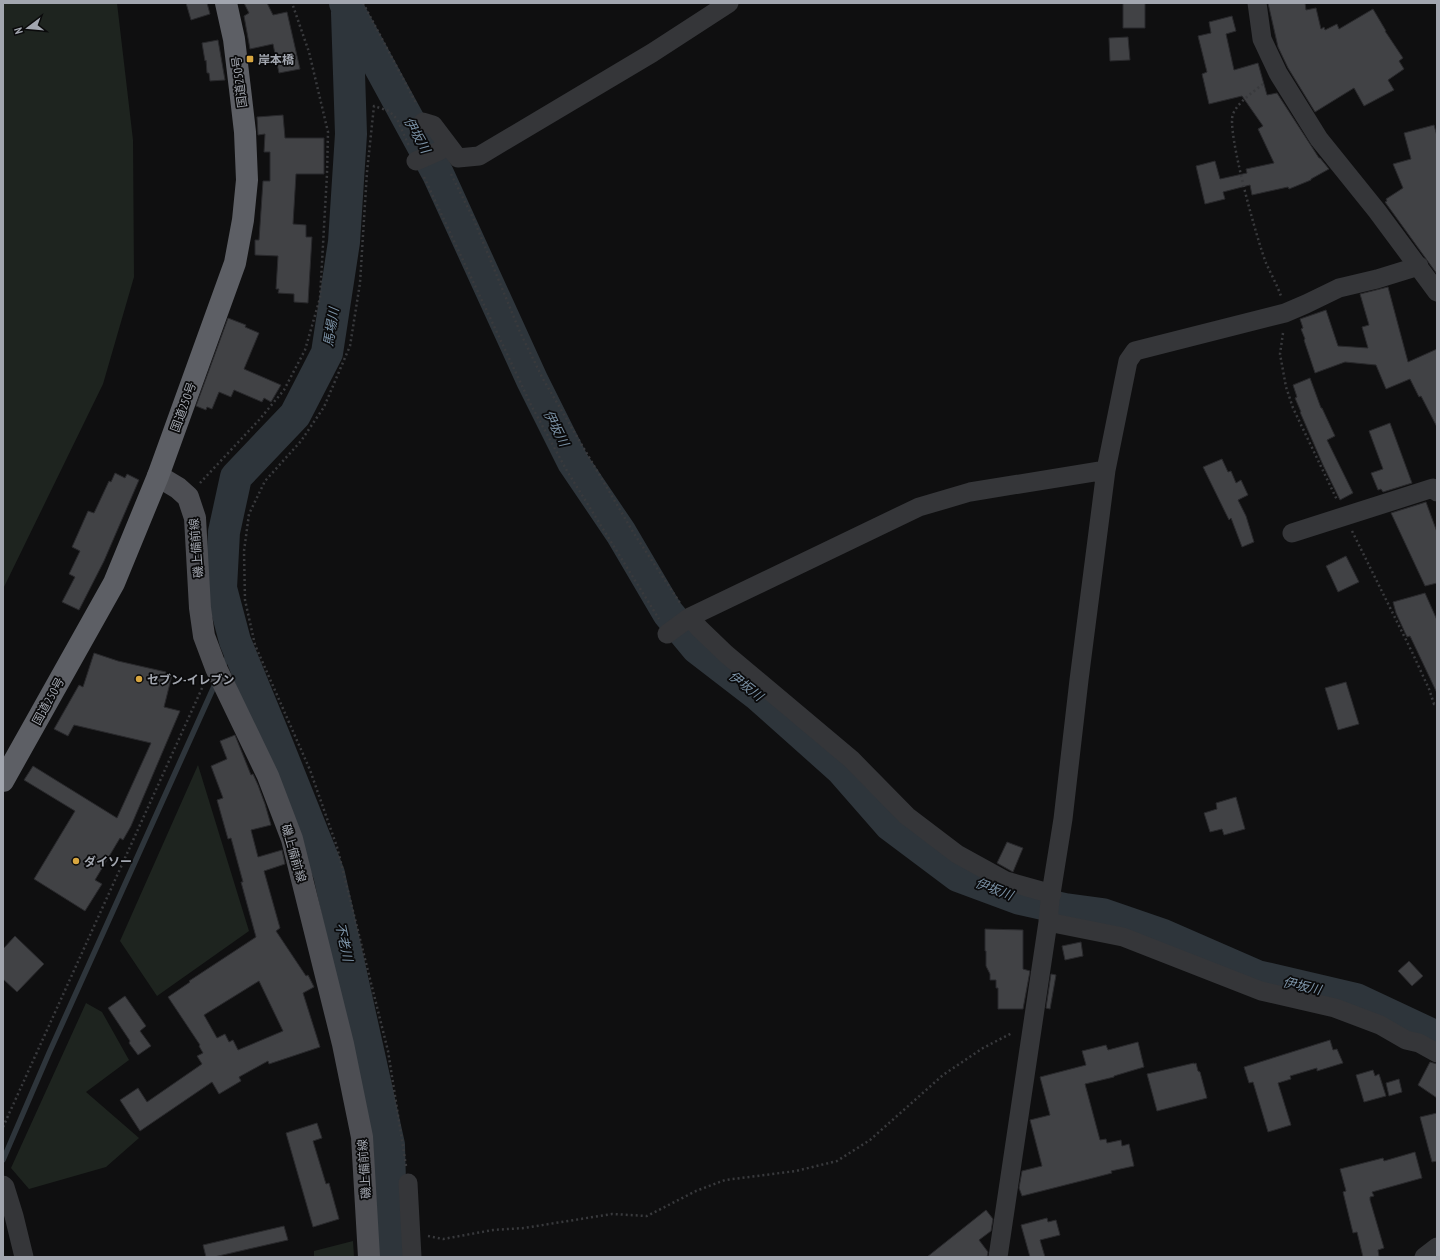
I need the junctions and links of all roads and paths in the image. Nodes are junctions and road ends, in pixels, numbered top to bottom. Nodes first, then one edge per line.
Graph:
1 (226, 3) edge
2 (292, 3) edge
3 (363, 3) edge
4 (729, 3) edge
5 (1257, 3) edge
6 (1278, 73) junction
7 (424, 122) joint
8 (427, 157) junction
9 (1418, 266) junction
10 (1437, 292) edge
11 (1285, 313) junction
12 (1106, 470) junction
13 (158, 476) junction
14 (1437, 492) edge
15 (188, 497) junction
16 (1345, 517) junction
17 (1292, 533) dead end
18 (688, 618) junction
19 (669, 632) joint
20 (216, 668) junction
21 (1437, 703) edge
22 (3, 781) edge
23 (1050, 908) junction
24 (1032, 1023) junction
25 (1437, 1053) edge
26 (3, 1127) edge
27 (408, 1183) joint
28 (3, 1185) edge
29 (412, 1233) junction
30 (1437, 1247) edge
31 (24, 1257) edge
32 (368, 1257) edge
33 (412, 1257) edge
34 (998, 1257) edge
35 (1424, 1257) edge

1 - 13 highway, 国道250号
2 - 15 path
3 - 7 path
4 - 7 street
5 - 6 street
6 - 9 street
6 - 11 path
8 - 18 path
8 - 19 path
8 - 27 path
9 - 10 street
9 - 11 street
11 - 12 street
11 - 16 path
12 - 18 street
12 - 23 street
13 - 15 main road
13 - 22 highway, 国道250号
14 - 16 street
15 - 20 main road, 磯上備前線
16 - 17 street
16 - 21 path
18 - 19 street
18 - 23 street
20 - 26 path
20 - 32 main road, 磯上備前線
23 - 24 street
23 - 25 street
24 - 29 path
24 - 34 street
27 - 29 street
28 - 31 street
29 - 33 street
30 - 35 street

